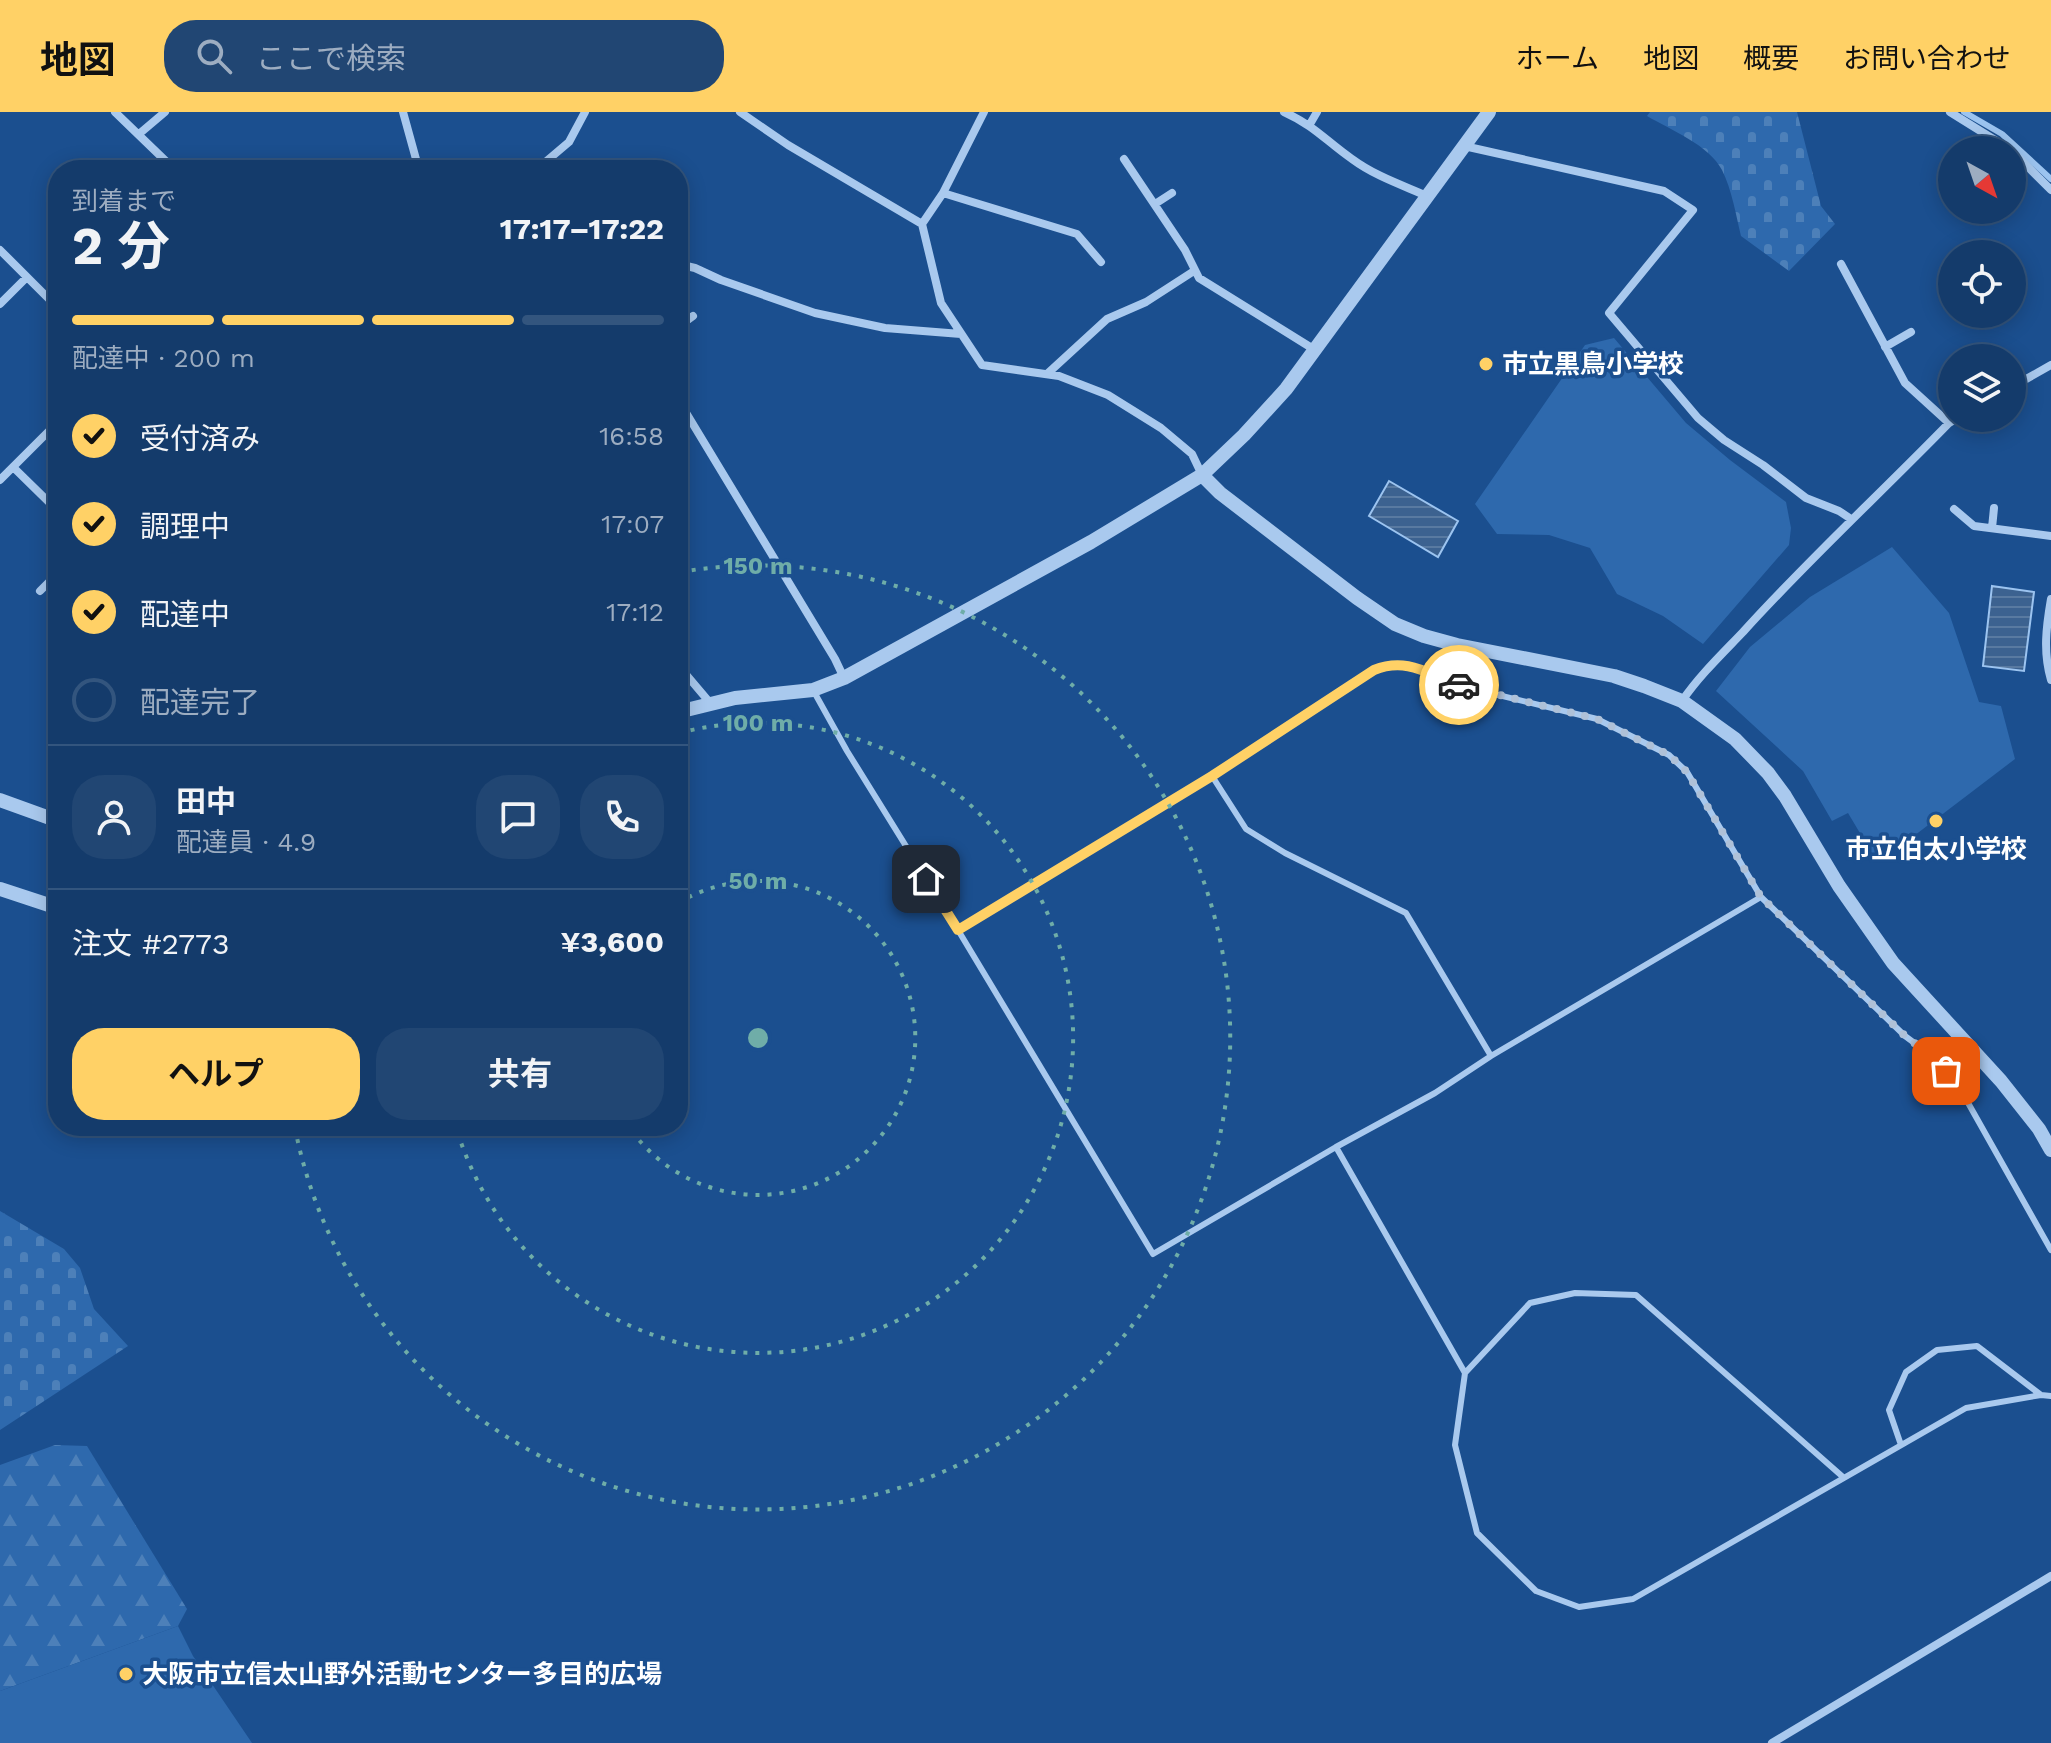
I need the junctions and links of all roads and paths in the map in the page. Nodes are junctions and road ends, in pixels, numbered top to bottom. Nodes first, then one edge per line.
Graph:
1 (115, 112) edge
2 (165, 112) edge
3 (403, 112) edge
4 (585, 112) edge
5 (740, 112) edge
6 (984, 112) edge
7 (1284, 112) edge
8 (1317, 112) edge
9 (1489, 112) edge
10 (1950, 112) edge
11 (1310, 124) junction
12 (139, 134) junction
13 (1989, 136) edge
14 (1464, 146) junction
15 (1124, 159) dead end
16 (165, 160) edge
17 (416, 160) edge
18 (548, 160) edge
19 (2026, 164) edge
20 (2051, 190) edge
21 (943, 193) junction
22 (1172, 193) dead end
23 (1427, 196) junction
24 (1155, 204) junction
25 (922, 224) junction
26 (0, 250) edge
27 (1101, 262) dead end
28 (1841, 264) dead end
29 (688, 268) edge
30 (1194, 271) junction
31 (27, 277) junction
32 (48, 298) edge
33 (0, 304) edge
34 (693, 316) dead end
35 (688, 320) edge
36 (1911, 332) dead end
37 (961, 334) junction
38 (1885, 347) junction
39 (1315, 350) junction
40 (2051, 365) edge
41 (1047, 374) junction
42 (2026, 379) edge
43 (1938, 408) edge
44 (688, 416) edge
45 (48, 432) edge
46 (1941, 432) edge
47 (13, 467) junction
48 (1202, 475) junction
49 (0, 480) edge
50 (48, 501) edge
51 (1994, 508) dead end
52 (1954, 509) dead end
53 (1851, 519) junction
54 (1992, 528) junction
55 (2051, 536) edge
56 (48, 583) edge
57 (40, 591) dead end
58 (2051, 599) edge
59 (688, 677) edge
60 (844, 678) junction
61 (2051, 680) edge
62 (813, 690) junction
63 (1682, 701) junction
64 (711, 704) junction
65 (688, 710) edge
66 (1212, 776) junction
67 (0, 800) edge
68 (48, 817) edge
69 (0, 889) edge
70 (1761, 897) junction
71 (48, 905) edge
72 (958, 930) junction
73 (1491, 1056) junction
74 (1336, 1147) junction
75 (2051, 1150) edge
76 (2051, 1250) edge
77 (1465, 1373) junction
78 (2041, 1395) junction
79 (2051, 1396) edge
80 (1901, 1445) junction
81 (1843, 1477) junction
82 (2051, 1576) edge
83 (1776, 1742) edge

1 - 12 street
2 - 12 street
3 - 17 street
4 - 18 street
5 - 25 street
6 - 21 street
7 - 11 street
8 - 11 street
9 - 14 street
10 - 13 street
11 - 23 street
12 - 16 street
14 - 23 street
14 - 53 street
15 - 24 street
19 - 20 street
21 - 25 street
21 - 27 street
22 - 24 street
23 - 39 street
24 - 30 street
25 - 37 street
26 - 31 street
28 - 38 street
29 - 37 street
30 - 39 street
30 - 41 street
31 - 32 street
31 - 33 street
34 - 35 street
36 - 38 street
37 - 41 street
38 - 43 street
39 - 48 street
40 - 42 street
41 - 48 street
44 - 60 street
45 - 47 street
46 - 53 street
47 - 49 street
47 - 50 street
48 - 60 street
48 - 63 street
51 - 54 street
52 - 54 street
53 - 63 street
54 - 55 street
56 - 57 street
58 - 61 street
59 - 64 street
60 - 62 street
62 - 64 street
62 - 72 lane
63 - 75 street
64 - 65 street
66 - 70 lane
66 - 72 lane
66 - 73 lane
67 - 68 street
69 - 71 street
70 - 73 lane
70 - 76 lane
72 - 74 lane
73 - 74 lane
74 - 77 lane
77 - 81 lane
77 - 81 lane
78 - 79 lane
78 - 80 lane
78 - 80 lane
80 - 81 lane
82 - 83 street

